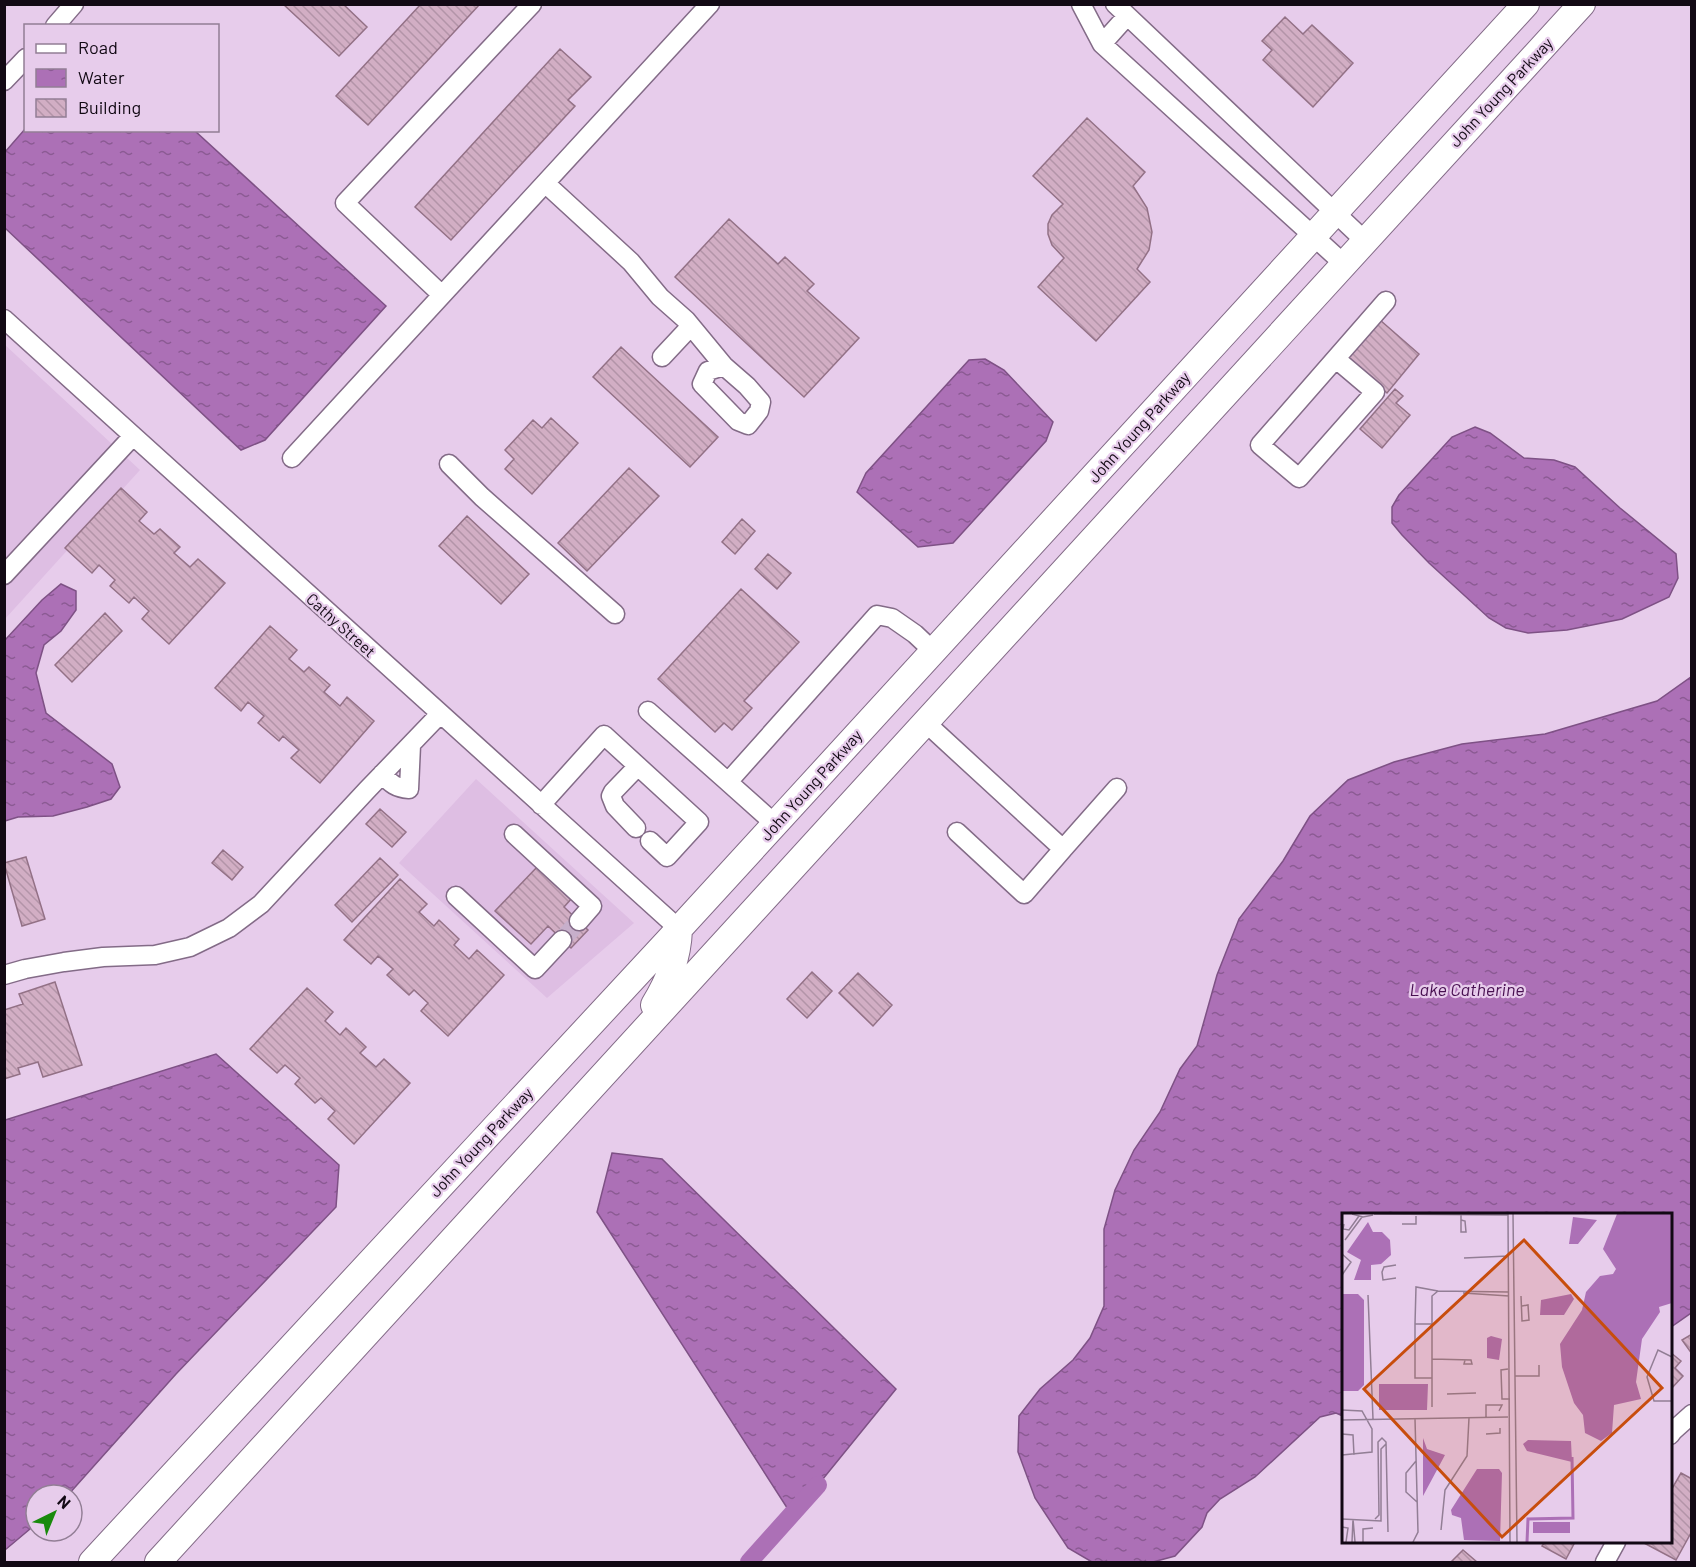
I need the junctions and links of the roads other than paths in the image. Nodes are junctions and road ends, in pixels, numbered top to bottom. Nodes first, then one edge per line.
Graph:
1 (74, 4) edge
2 (532, 4) edge
3 (710, 4) edge
4 (1082, 4) edge
5 (1581, 4) edge
6 (1524, 5) edge
7 (1121, 10) edge
8 (57, 24) edge
9 (1102, 44) junction
10 (24, 60) edge
11 (4, 81) edge
12 (545, 183) junction
13 (1335, 211) junction
14 (1313, 237) junction
15 (1365, 241) junction
16 (1344, 264) junction
17 (442, 295) junction
18 (1386, 301) dead end
19 (4, 319) edge
20 (691, 326) junction
21 (662, 357) dead end
22 (1336, 359) junction
23 (724, 366) dead end
24 (132, 436) junction
25 (292, 458) dead end
26 (449, 464) dead end
27 (4, 575) edge
28 (615, 614) dead end
29 (933, 651) junction
30 (648, 711) dead end
31 (440, 714) junction
32 (925, 722) junction
33 (411, 745) junction
34 (638, 766) junction
35 (382, 774) junction
36 (728, 782) junction
37 (1117, 788) dead end
38 (541, 805) junction
39 (775, 824) junction
40 (957, 832) dead end
41 (513, 834) dead end
42 (1063, 849) junction
43 (456, 897) dead end
44 (579, 921) tunnel mouth
45 (679, 929) junction
46 (562, 940) tunnel mouth
47 (4, 975) edge
48 (631, 1044) junction
49 (1692, 1414) edge
50 (1672, 1433) edge
51 (1615, 1543) edge
52 (92, 1563) edge
53 (158, 1563) edge
54 (1605, 1563) edge

1 - 8 street
2 - 17 street
3 - 12 street
4 - 9 street
5 - 15 highway, John Young Parkway
6 - 13 highway, John Young Parkway
7 - 9 street
7 - 13 street
9 - 14 street
10 - 11 street
12 - 17 street
12 - 20 street
13 - 14 highway, John Young Parkway
13 - 15 street
14 - 16 street
14 - 29 highway, John Young Parkway
15 - 16 highway, John Young Parkway
16 - 32 highway, John Young Parkway
17 - 25 street
18 - 22 street
19 - 24 street, Cathy Street
20 - 21 street
20 - 23 street
22 - 22 street
24 - 27 street
24 - 31 street, Cathy Street
26 - 28 street
29 - 36 street
29 - 39 highway, John Young Parkway
30 - 36 street
31 - 33 street
31 - 38 street, Cathy Street
32 - 42 street
32 - 48 highway, John Young Parkway
33 - 35 street
33 - 35 street
34 - 34 street
34 - 38 street
35 - 47 street
36 - 39 street
37 - 42 street
38 - 45 street, Cathy Street
39 - 45 highway, John Young Parkway
40 - 42 street
41 - 44 street
43 - 46 street
45 - 48 highway
45 - 52 highway, John Young Parkway
48 - 53 highway, John Young Parkway
49 - 50 street
51 - 54 street

